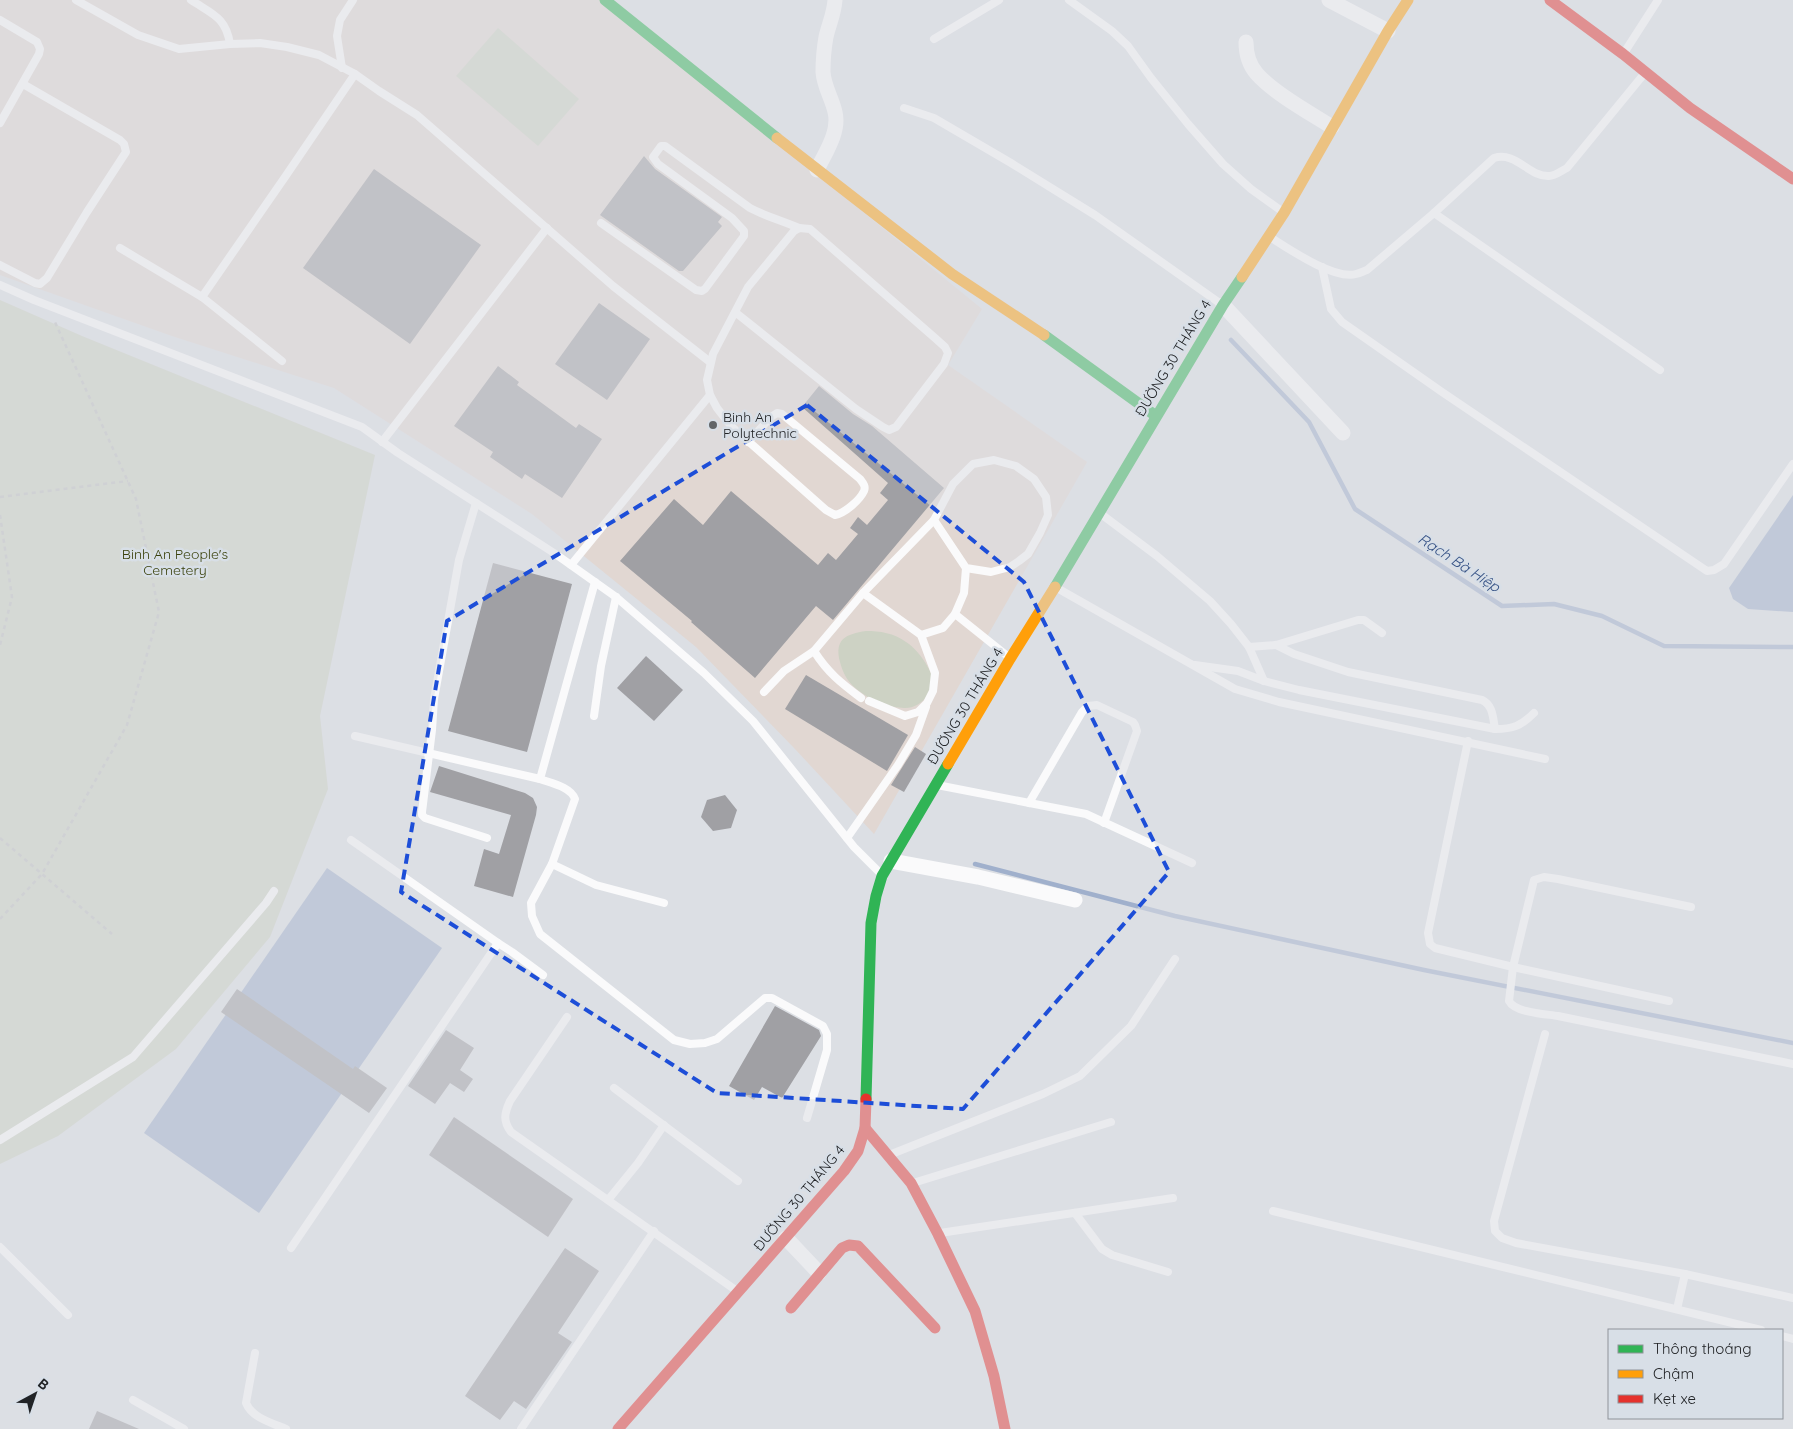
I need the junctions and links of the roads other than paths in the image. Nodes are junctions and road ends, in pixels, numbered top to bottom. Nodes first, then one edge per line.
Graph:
1 (76, 0) edge
2 (191, 0) edge
3 (353, 0) edge
4 (605, 0) edge
5 (835, 0) edge
6 (999, 0) edge
7 (1069, 0) edge
8 (1329, 0) edge
9 (1408, 0) edge
10 (1550, 0) edge
11 (1658, 0) edge
12 (0, 20) edge
13 (1388, 31) junction
14 (934, 39) dead end
15 (1246, 42) dead end
16 (230, 44) junction
17 (1622, 54) junction
18 (342, 68) junction
19 (1645, 73) junction
20 (355, 74) junction
21 (23, 84) junction
22 (904, 108) dead end
23 (0, 123) edge
24 (1332, 127) junction
25 (817, 170) junction
26 (1793, 179) edge
27 (1284, 213) junction
28 (1434, 213) junction
29 (602, 223) dead end
30 (547, 228) junction
31 (799, 228) junction
32 (1268, 236) junction
33 (120, 248) dead end
34 (0, 265) edge
35 (1322, 268) junction
36 (0, 284) edge
37 (202, 297) junction
38 (1223, 305) junction
39 (735, 312) junction
40 (282, 361) dead end
41 (710, 362) junction
42 (1660, 370) dead end
43 (710, 395) junction
44 (1156, 416) junction
45 (1343, 433) dead end
46 (382, 442) junction
47 (748, 442) junction
48 (1793, 464) edge
49 (476, 503) junction
50 (1100, 513) junction
51 (934, 520) junction
52 (571, 565) junction
53 (966, 568) junction
54 (595, 582) junction
55 (1056, 587) junction
56 (863, 593) junction
57 (616, 597) junction
58 (955, 614) junction
59 (1382, 633) dead end
60 (921, 635) junction
61 (1276, 644) junction
62 (1250, 647) junction
63 (814, 652) junction
64 (1010, 659) junction
65 (1190, 664) junction
66 (1264, 682) junction
67 (764, 692) dead end
68 (927, 703) junction
69 (1534, 713) dead end
70 (594, 716) dead end
71 (1495, 729) junction
72 (355, 736) dead end
73 (1468, 741) junction
74 (429, 753) junction
75 (1545, 759) dead end
76 (540, 778) junction
77 (936, 785) junction
78 (1029, 803) junction
79 (1104, 823) junction
80 (487, 838) dead end
81 (847, 838) junction
82 (352, 840) dead end
83 (892, 861) junction
84 (1192, 863) dead end
85 (552, 864) junction
86 (882, 876) junction
87 (274, 891) dead end
88 (1075, 900) dead end
89 (664, 903) dead end
90 (1691, 907) dead end
91 (498, 943) junction
92 (1174, 959) dead end
93 (1513, 971) junction
94 (543, 975) dead end
95 (1669, 1001) dead end
96 (568, 1017) dead end
97 (1545, 1034) dead end
98 (1793, 1064) edge
99 (614, 1088) dead end
100 (807, 1118) dead end
101 (1111, 1122) dead end
102 (664, 1125) junction
103 (865, 1128) junction
104 (0, 1140) edge
105 (887, 1156) junction
106 (738, 1181) dead end
107 (911, 1184) junction
108 (1172, 1198) dead end
109 (608, 1200) junction
110 (1273, 1210) dead end
111 (1075, 1213) junction
112 (654, 1231) junction
113 (938, 1234) junction
114 (786, 1238) junction
115 (0, 1246) edge
116 (291, 1248) dead end
117 (1168, 1272) dead end
118 (819, 1273) junction
119 (1685, 1274) junction
120 (737, 1291) junction
121 (1793, 1298) edge
122 (791, 1308) dead end
123 (1677, 1309) junction
124 (68, 1315) dead end
125 (935, 1328) dead end
126 (1757, 1329) edge
127 (255, 1353) dead end
128 (133, 1400) dead end
129 (184, 1429) edge
130 (286, 1429) edge
131 (521, 1429) edge
132 (618, 1429) edge
133 (1005, 1429) edge

1 - 16 lane
2 - 16 lane
3 - 18 lane
4 - 25 street
5 - 25 street
6 - 14 lane
7 - 27 lane
8 - 13 street
9 - 13 street, ĐƯỜNG 30 THÁNG 4
10 - 17 street
11 - 17 lane
12 - 21 lane
13 - 24 street, ĐƯỜNG 30 THÁNG 4
15 - 24 street
16 - 18 lane
17 - 19 street
18 - 20 lane
19 - 26 street
19 - 28 lane
20 - 30 lane
20 - 37 lane
21 - 23 lane
21 - 34 lane
22 - 38 lane
24 - 27 street, ĐƯỜNG 30 THÁNG 4
25 - 44 street
27 - 32 street, ĐƯỜNG 30 THÁNG 4
28 - 35 lane
28 - 42 lane
29 - 31 lane
30 - 41 lane
30 - 46 lane
31 - 39 lane
31 - 39 lane
32 - 35 lane
32 - 38 street, ĐƯỜNG 30 THÁNG 4
33 - 37 lane
35 - 48 lane
36 - 46 lane
37 - 40 lane
38 - 44 street, ĐƯỜNG 30 THÁNG 4
38 - 45 street
39 - 41 lane
41 - 43 lane
43 - 47 lane
43 - 52 lane
44 - 50 street, ĐƯỜNG 30 THÁNG 4
46 - 49 lane
47 - 47 lane
49 - 52 lane
49 - 74 lane
50 - 55 street, ĐƯỜNG 30 THÁNG 4
50 - 62 lane
51 - 53 lane
51 - 53 lane
51 - 56 lane
52 - 54 lane
53 - 58 lane
54 - 57 lane
54 - 76 lane
55 - 64 street, ĐƯỜNG 30 THÁNG 4
55 - 65 lane
56 - 60 lane
56 - 63 lane
57 - 70 lane
57 - 81 lane
58 - 60 lane
58 - 64 lane
59 - 61 lane
60 - 68 lane
61 - 62 lane
61 - 71 lane
62 - 66 lane
63 - 67 lane
63 - 68 lane
64 - 77 street, ĐƯỜNG 30 THÁNG 4
65 - 66 lane
65 - 73 lane
66 - 71 lane
68 - 81 lane
69 - 71 lane
72 - 74 lane
73 - 75 lane
73 - 93 lane
74 - 76 lane
74 - 80 lane
76 - 85 lane
77 - 78 lane
77 - 83 street, ĐƯỜNG 30 THÁNG 4
78 - 79 lane
78 - 79 lane
79 - 84 lane
81 - 86 lane
82 - 91 lane
83 - 86 street, ĐƯỜNG 30 THÁNG 4
83 - 88 street
85 - 89 lane
85 - 100 lane
86 - 103 street, ĐƯỜNG 30 THÁNG 4
87 - 104 lane
90 - 93 lane
91 - 94 lane
91 - 116 lane
92 - 105 lane
93 - 95 lane
93 - 98 lane
96 - 109 lane
97 - 119 lane
99 - 102 lane
101 - 107 lane
102 - 106 lane
102 - 109 lane
103 - 105 street
103 - 114 street, ĐƯỜNG 30 THÁNG 4
105 - 107 street
107 - 113 street
108 - 111 lane
109 - 112 lane
110 - 123 lane
111 - 113 lane
111 - 117 lane
112 - 120 lane
112 - 131 lane
113 - 133 street
114 - 118 street
114 - 120 street, ĐƯỜNG 30 THÁNG 4
115 - 124 lane
118 - 122 street
118 - 125 street
119 - 121 lane
119 - 123 lane
120 - 132 street, ĐƯỜNG 30 THÁNG 4
123 - 126 lane
127 - 130 lane
128 - 129 lane

